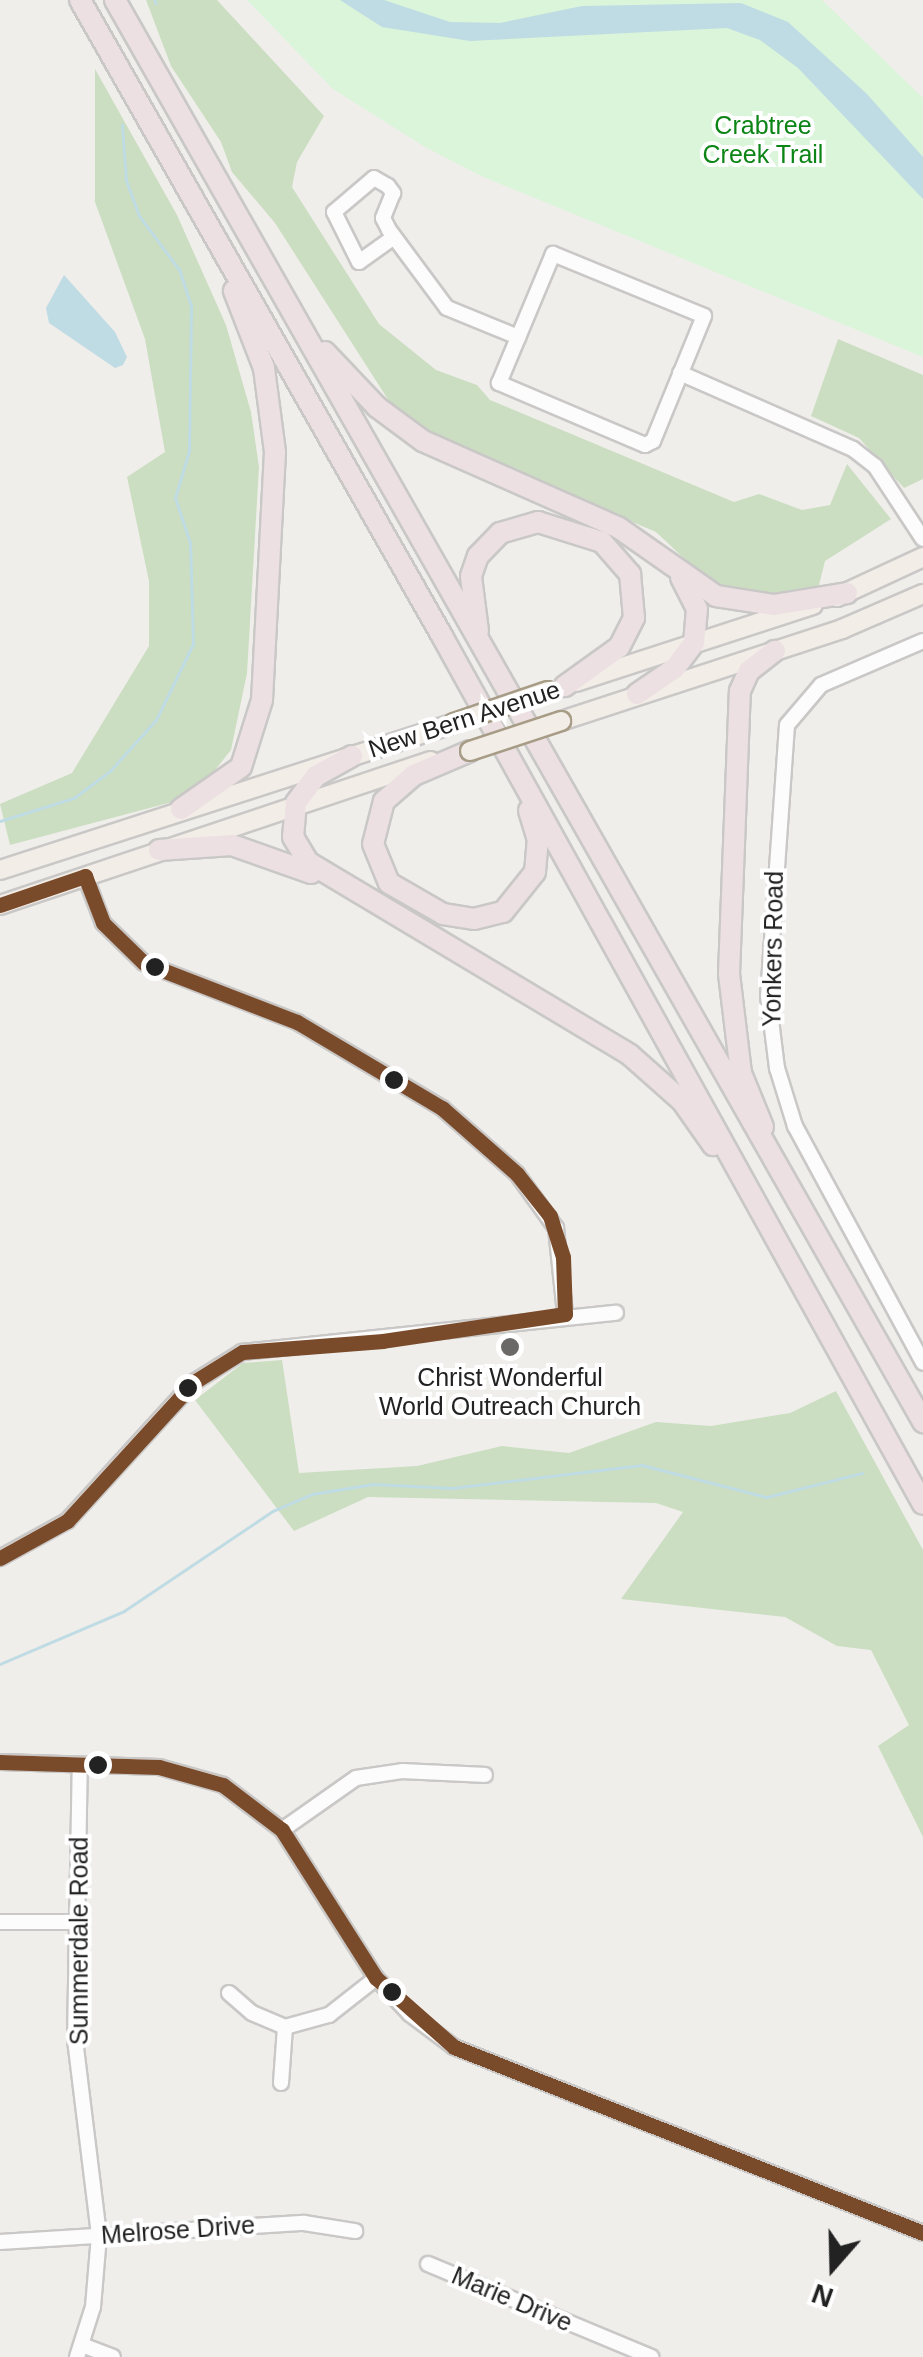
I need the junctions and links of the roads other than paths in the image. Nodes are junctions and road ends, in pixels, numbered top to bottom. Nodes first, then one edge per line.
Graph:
1 (80, 0) edge
2 (115, 0) edge
3 (207, 224) junction
4 (394, 238) junction
5 (259, 256) junction
6 (518, 337) junction
7 (680, 374) junction
8 (923, 539) edge
9 (923, 557) edge
10 (671, 564) junction
11 (848, 594) junction
12 (923, 594) edge
13 (923, 641) edge
14 (694, 644) junction
15 (775, 651) junction
16 (487, 662) junction
17 (556, 689) junction
18 (637, 694) junction
19 (470, 751) junction
20 (352, 756) junction
21 (514, 765) junction
22 (296, 803) junction
23 (181, 809) junction
24 (160, 850) junction
25 (0, 870) edge
26 (85, 876) junction
27 (370, 904) junction
28 (0, 905) edge
29 (796, 1197) junction
30 (758, 1201) junction
31 (616, 1313) dead end
32 (565, 1314) junction
33 (923, 1363) edge
34 (923, 1422) edge
35 (923, 1504) edge
36 (0, 1558) edge
37 (0, 1762) edge
38 (80, 1765) junction
39 (485, 1775) dead end
40 (282, 1830) junction
41 (0, 1922) edge
42 (77, 1922) junction
43 (376, 1978) junction
44 (228, 1993) dead end
45 (285, 2027) junction
46 (280, 2084) dead end
47 (355, 2231) dead end
48 (923, 2233) edge
49 (99, 2235) junction
50 (0, 2242) edge
51 (428, 2264) dead end
52 (79, 2351) edge
53 (113, 2357) edge
54 (652, 2357) edge

1 - 3 highway
2 - 5 highway
3 - 21 highway
3 - 23 highway
4 - 4 street
4 - 6 street
5 - 10 highway
5 - 16 highway
6 - 7 street
6 - 7 street
7 - 8 street
9 - 11 main road, New Bern Avenue
10 - 11 highway
10 - 14 highway
11 - 14 main road, New Bern Avenue
12 - 15 main road, New Bern Avenue
13 - 33 street, Yonkers Road
14 - 17 main road, New Bern Avenue
14 - 18 highway
15 - 18 main road, New Bern Avenue
15 - 29 highway
16 - 17 highway
16 - 29 highway
17 - 20 main road, New Bern Avenue, bridge
18 - 19 main road, New Bern Avenue, bridge
19 - 21 highway
19 - 22 main road, New Bern Avenue
20 - 22 highway
20 - 23 main road, New Bern Avenue
21 - 30 highway
22 - 24 main road, New Bern Avenue
22 - 27 highway
23 - 25 main road, New Bern Avenue
24 - 26 main road, New Bern Avenue
24 - 27 highway
26 - 28 main road, New Bern Avenue
26 - 32 street
27 - 30 highway
29 - 34 highway
30 - 35 highway
31 - 32 street
32 - 36 street
37 - 38 street
38 - 40 street
38 - 42 street, Summerdale Road
39 - 40 street
40 - 43 street
41 - 42 street
42 - 49 street, Summerdale Road
43 - 45 street
43 - 48 street
44 - 45 street
45 - 46 street
47 - 49 street, Melrose Drive
49 - 50 street, Melrose Drive
49 - 52 street, Summerdale Road
51 - 54 street, Marie Drive
52 - 53 street

